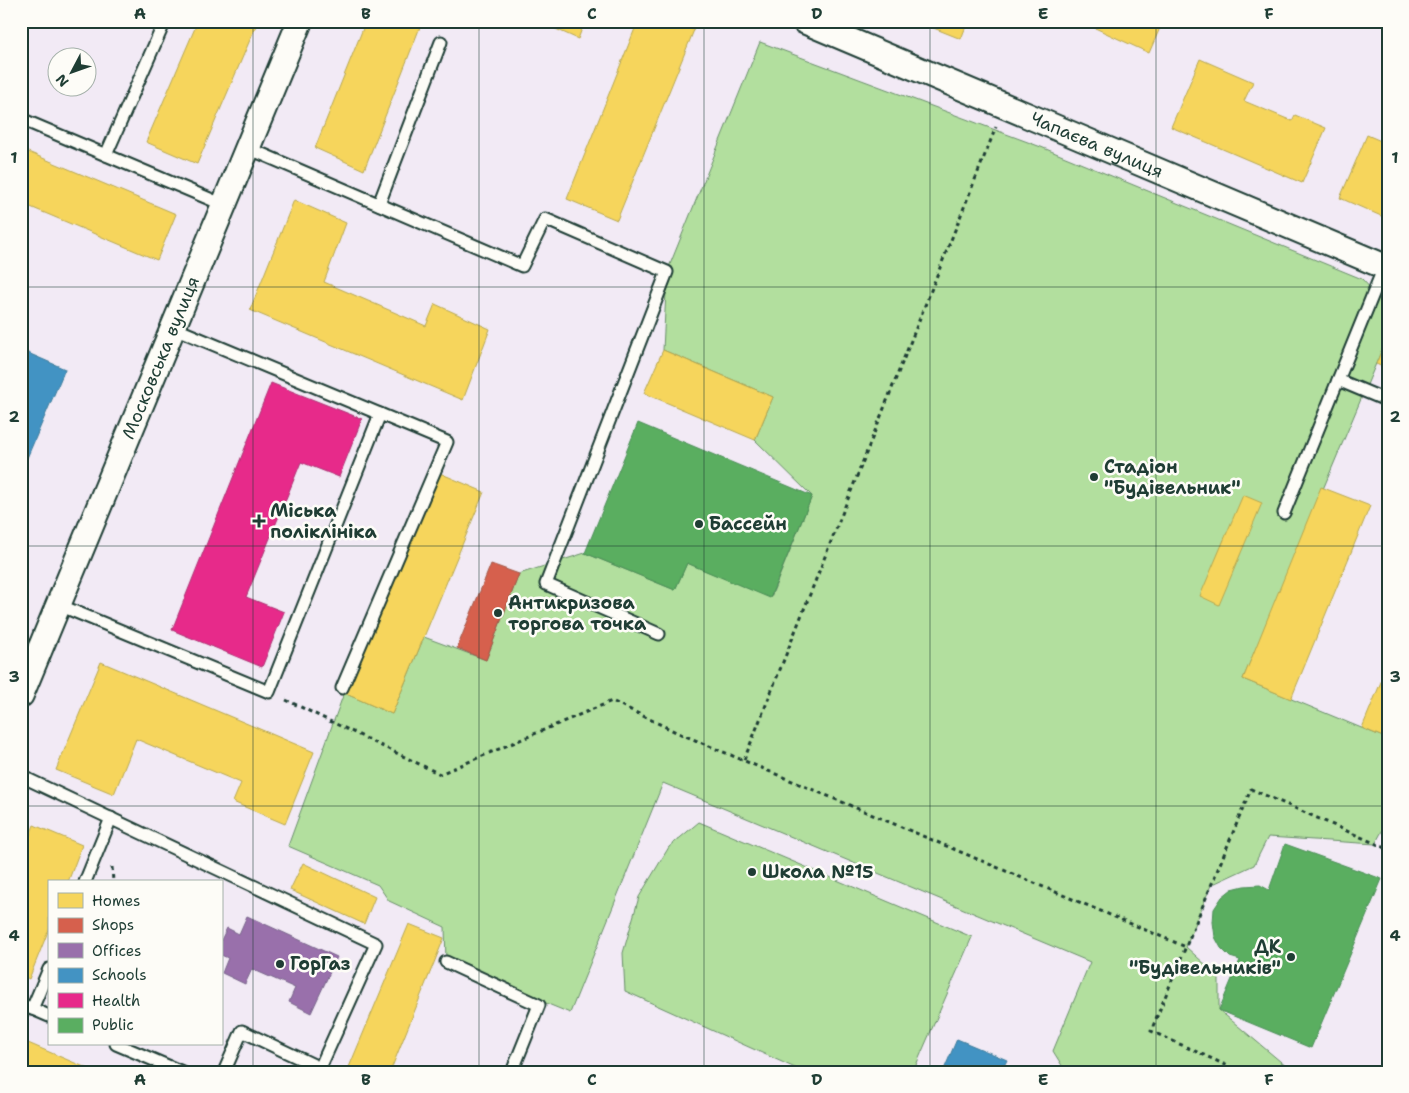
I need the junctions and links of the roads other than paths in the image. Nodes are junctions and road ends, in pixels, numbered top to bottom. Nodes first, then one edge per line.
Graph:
1 (165, 21) edge
2 (300, 21) edge
3 (804, 21) edge
4 (441, 42) dead end
5 (21, 119) edge
6 (248, 148) junction
7 (106, 155) junction
8 (379, 204) junction
9 (224, 205) junction
10 (1386, 268) edge
11 (174, 328) junction
12 (1338, 380) junction
13 (1388, 400) edge
14 (380, 414) junction
15 (1284, 513) dead end
16 (59, 605) junction
17 (659, 634) dead end
18 (342, 688) dead end
19 (21, 696) edge
20 (21, 776) edge
21 (111, 818) junction
22 (86, 880) edge
23 (446, 962) dead end
24 (48, 971) edge
25 (27, 1007) edge
26 (48, 1016) edge
27 (121, 1046) edge
28 (182, 1072) edge
29 (224, 1072) edge
30 (512, 1072) edge

1 - 7 lane
2 - 6 street, Московська вулиця
3 - 10 street, Чапаєва вулиця
4 - 8 lane
5 - 7 lane
6 - 8 lane
6 - 9 street, Московська вулиця
7 - 9 lane
8 - 17 lane
9 - 11 street, Московська вулиця
10 - 12 lane
11 - 14 lane
11 - 16 street, Московська вулиця
12 - 13 lane
12 - 15 lane
14 - 16 lane
14 - 18 lane
16 - 19 street, Московська вулиця
20 - 21 lane
21 - 22 lane
21 - 29 lane
23 - 30 lane
24 - 25 lane
25 - 26 lane
27 - 28 lane

